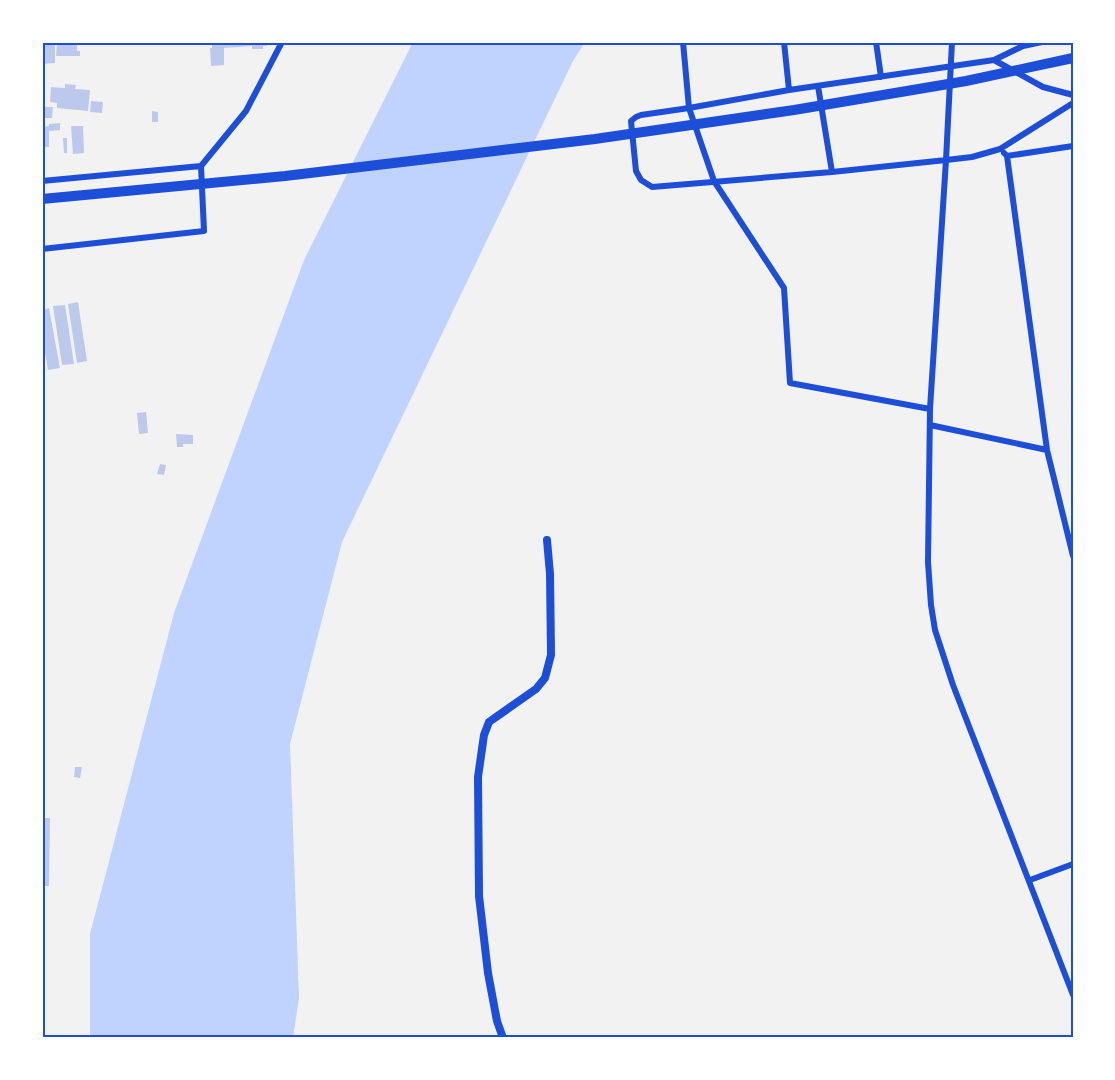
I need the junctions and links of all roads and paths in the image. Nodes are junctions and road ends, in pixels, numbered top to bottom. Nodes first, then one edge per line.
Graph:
1 (282, 42) edge
2 (683, 42) edge
3 (784, 42) edge
4 (876, 42) edge
5 (952, 42) edge
6 (1042, 42) edge
7 (1073, 58) edge
8 (994, 60) junction
9 (950, 67) junction
10 (881, 77) junction
11 (818, 86) junction
12 (789, 90) junction
13 (1073, 95) edge
14 (1073, 103) edge
15 (689, 108) junction
16 (1073, 146) edge
17 (999, 148) junction
18 (1007, 156) junction
19 (946, 160) junction
20 (201, 166) junction
21 (832, 172) junction
22 (42, 181) edge
23 (714, 181) junction
24 (42, 199) edge
25 (42, 249) edge
26 (930, 409) junction
27 (930, 425) junction
28 (1047, 450) junction
29 (547, 540) dead end
30 (1073, 556) edge
31 (1073, 864) edge
32 (1030, 880) junction
33 (1073, 995) edge
34 (503, 1038) edge

1 - 20 street
2 - 15 street
3 - 12 street
4 - 10 street
5 - 9 street
6 - 8 street
7 - 24 highway
8 - 9 street
8 - 13 street
9 - 10 street
9 - 19 street
10 - 11 street
11 - 12 street
11 - 21 street
12 - 15 street
14 - 17 street
15 - 23 street
15 - 23 street
16 - 18 street
17 - 18 street
17 - 19 street
18 - 28 street
19 - 21 street
19 - 26 street
20 - 22 street
20 - 25 street
21 - 23 street
23 - 26 street
26 - 27 street
27 - 28 street
27 - 32 street
28 - 30 street
29 - 34 street
31 - 32 street
32 - 33 street

